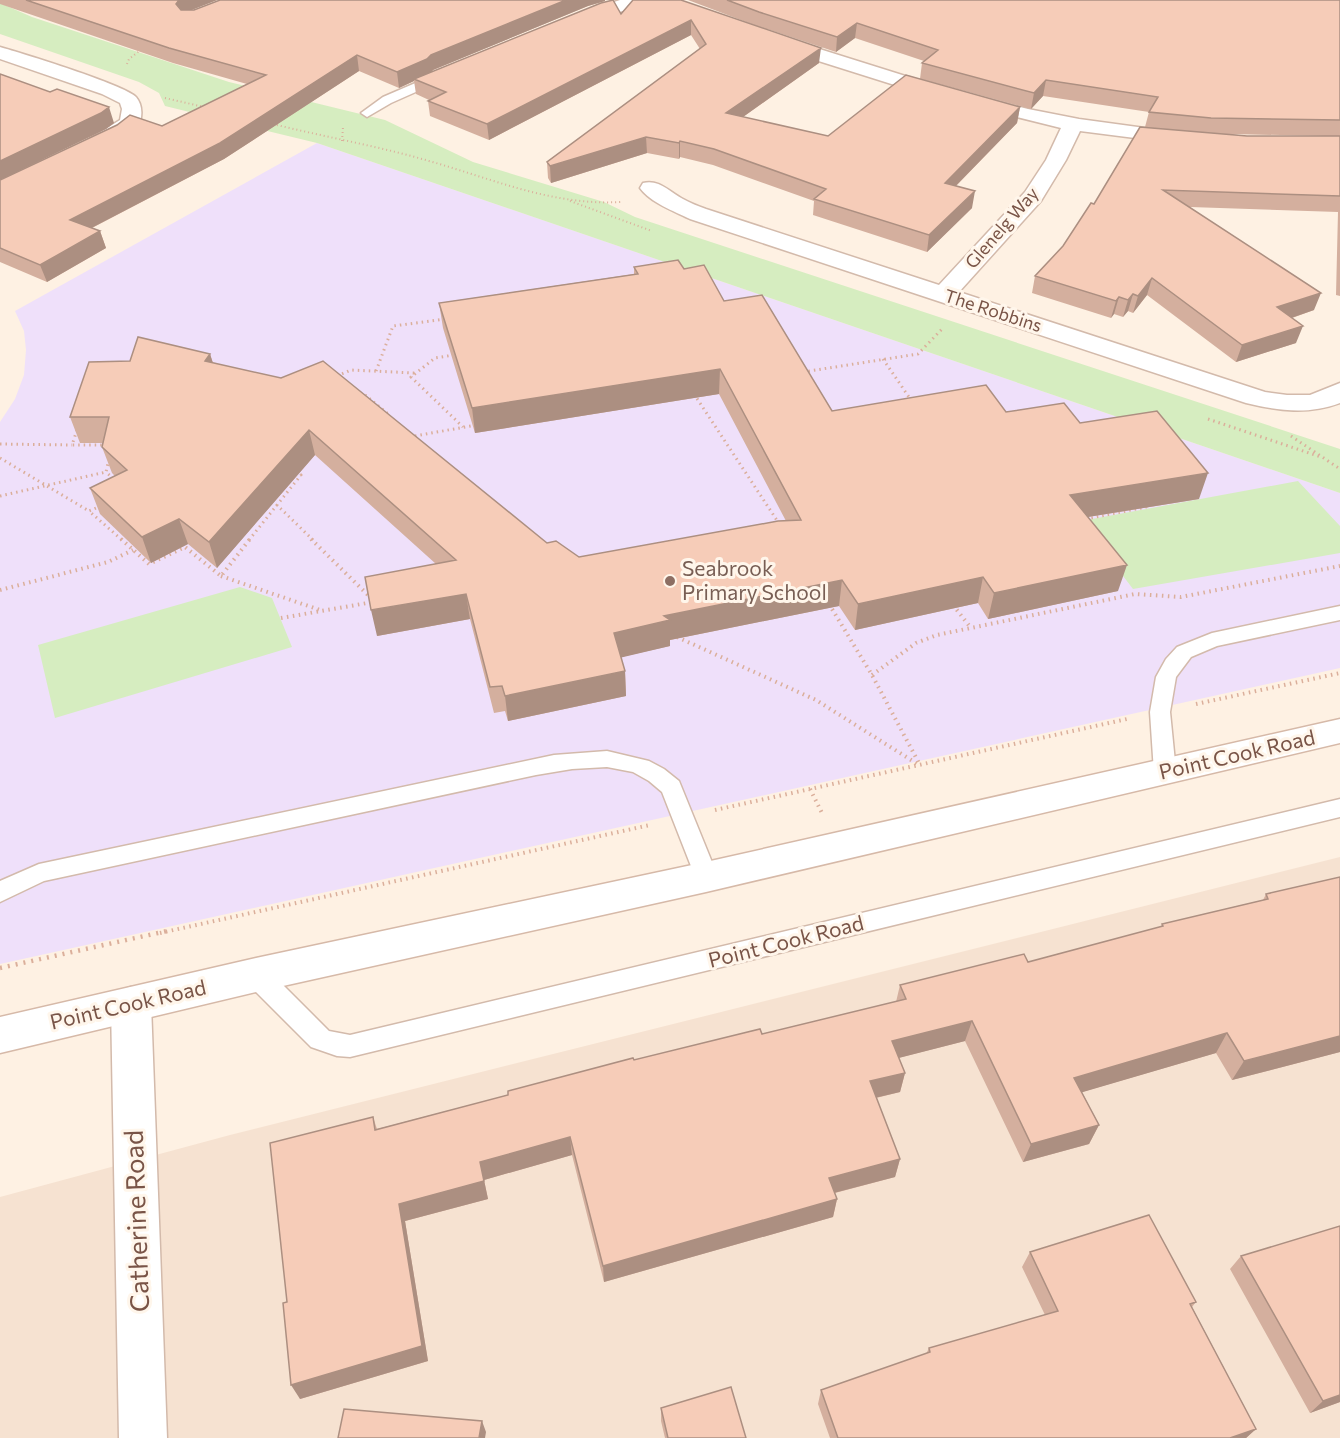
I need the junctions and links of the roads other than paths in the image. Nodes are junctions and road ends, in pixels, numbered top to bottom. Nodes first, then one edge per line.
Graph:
1 (637, 0) edge
2 (551, 31) edge
3 (762, 37) edge
4 (0, 53) edge
5 (463, 67) edge
6 (441, 76) joint
7 (367, 113) dead end
8 (1072, 126) junction
9 (1204, 140) edge
10 (83, 150) edge
11 (658, 193) road end
12 (943, 295) junction
13 (1340, 391) edge
14 (1340, 613) edge
15 (1340, 731) edge
16 (1165, 771) junction
17 (1340, 808) edge
18 (706, 877) junction
19 (0, 892) edge
20 (256, 975) junction
21 (131, 1004) junction
22 (0, 1035) edge
23 (143, 1438) edge

1 - 2 street
3 - 8 street
4 - 10 street
5 - 6 street
6 - 7 lane
8 - 9 street
8 - 12 street, Glenelg Way
11 - 12 street, The Robbins
12 - 13 street, The Robbins
14 - 16 lane
15 - 16 street, Point Cook Road
16 - 18 street, Point Cook Road
17 - 20 lane, Point Cook Road
18 - 19 lane
18 - 20 street, Point Cook Road
20 - 21 street, Point Cook Road
21 - 22 street, Point Cook Road
21 - 23 street, Catherine Road

